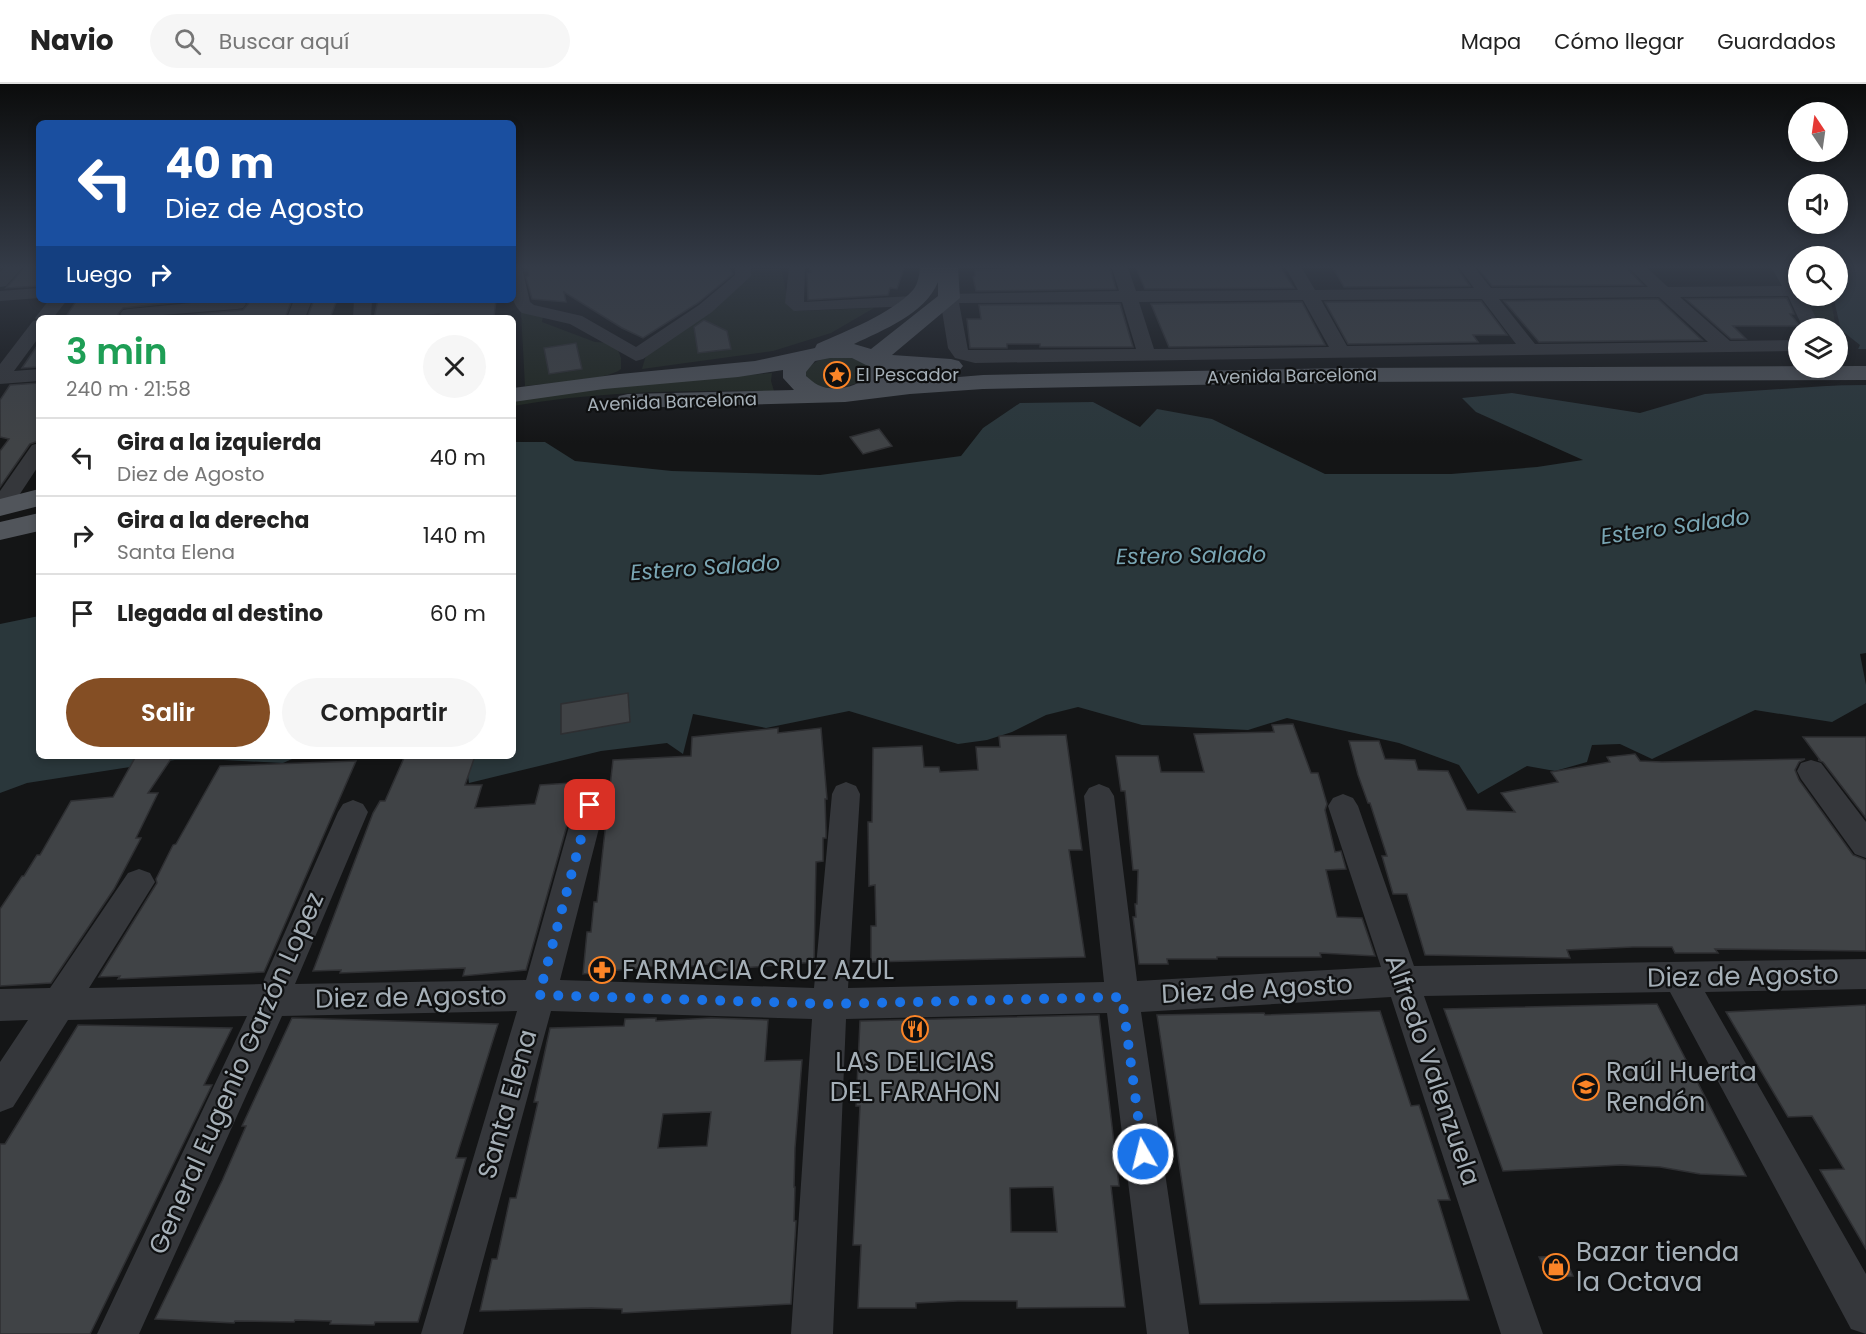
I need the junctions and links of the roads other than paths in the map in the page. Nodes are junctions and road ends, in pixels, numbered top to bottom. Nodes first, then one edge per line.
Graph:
1 (587, 326) edge
2 (678, 326) edge
3 (876, 326) edge
4 (906, 326) edge
5 (924, 326) edge
6 (953, 326) edge
7 (1138, 326) edge
8 (1327, 326) edge
9 (1511, 326) edge
10 (1698, 326) edge
11 (36, 329) edge
12 (1788, 348) edge
13 (1529, 349) junction
14 (1341, 352) junction
15 (1146, 353) junction
16 (636, 355) junction
17 (810, 356) junction
18 (957, 357) junction
19 (1788, 357) edge
20 (1848, 357) edge
21 (1866, 358) edge
22 (1730, 359) junction
23 (876, 360) junction
24 (1866, 374) edge
25 (36, 375) edge
26 (0, 377) edge
27 (633, 379) junction
28 (516, 395) edge
29 (839, 395) junction
30 (516, 414) edge
31 (36, 454) edge
32 (36, 498) edge
33 (0, 512) edge
34 (36, 521) edge
35 (1811, 771) dead end
36 (846, 794) dead end
37 (1099, 796) dead end
38 (590, 805) dead end
39 (1343, 806) dead end
40 (353, 812) dead end
41 (1866, 845) edge
42 (139, 882) dead end
43 (1866, 974) edge
44 (1679, 977) junction
45 (1404, 981) junction
46 (539, 995) junction
47 (1122, 997) junction
48 (272, 999) junction
49 (59, 1003) junction
50 (830, 1004) junction
51 (0, 1005) edge
52 (0, 1094) edge
53 (1866, 1314) edge
54 (118, 1334) edge
55 (442, 1334) edge
56 (812, 1334) edge
57 (1168, 1334) edge
58 (1522, 1334) edge

1 - 16 street
2 - 16 street
3 - 17 main road
4 - 23 main road
5 - 18 main road
6 - 18 street
7 - 15 street
8 - 14 street
9 - 13 street
10 - 22 street
11 - 26 street
12 - 22 street
13 - 14 street
13 - 22 street
14 - 15 street
15 - 18 street
16 - 27 street
17 - 23 main road, Avenida Barcelona
17 - 27 main road, Avenida Barcelona
17 - 29 main road
18 - 22 main road, Avenida Barcelona
18 - 23 main road, Avenida Barcelona
19 - 22 main road
20 - 21 main road
22 - 24 main road
22 - 29 main road, Avenida Barcelona
23 - 29 main road
25 - 26 street
27 - 28 main road, Avenida Barcelona
29 - 30 main road, Avenida Barcelona
31 - 33 street
32 - 33 main road
33 - 34 main road
35 - 41 street
36 - 50 street
37 - 47 street
38 - 46 street, Santa Elena
39 - 45 street, Alfredo Valenzuela
40 - 48 street, General Eugenio Garzón Lopez
42 - 49 street
43 - 44 street, Diez de Agosto
44 - 45 street, Diez de Agosto
44 - 53 street
45 - 47 street, Diez de Agosto
45 - 58 street, Alfredo Valenzuela
46 - 48 street, Diez de Agosto
46 - 50 street, Diez de Agosto
46 - 55 street, Santa Elena
47 - 50 street, Diez de Agosto
47 - 57 street
48 - 49 street, Diez de Agosto
48 - 54 street, General Eugenio Garzón Lopez
49 - 51 street, Diez de Agosto
49 - 52 street
50 - 56 street

